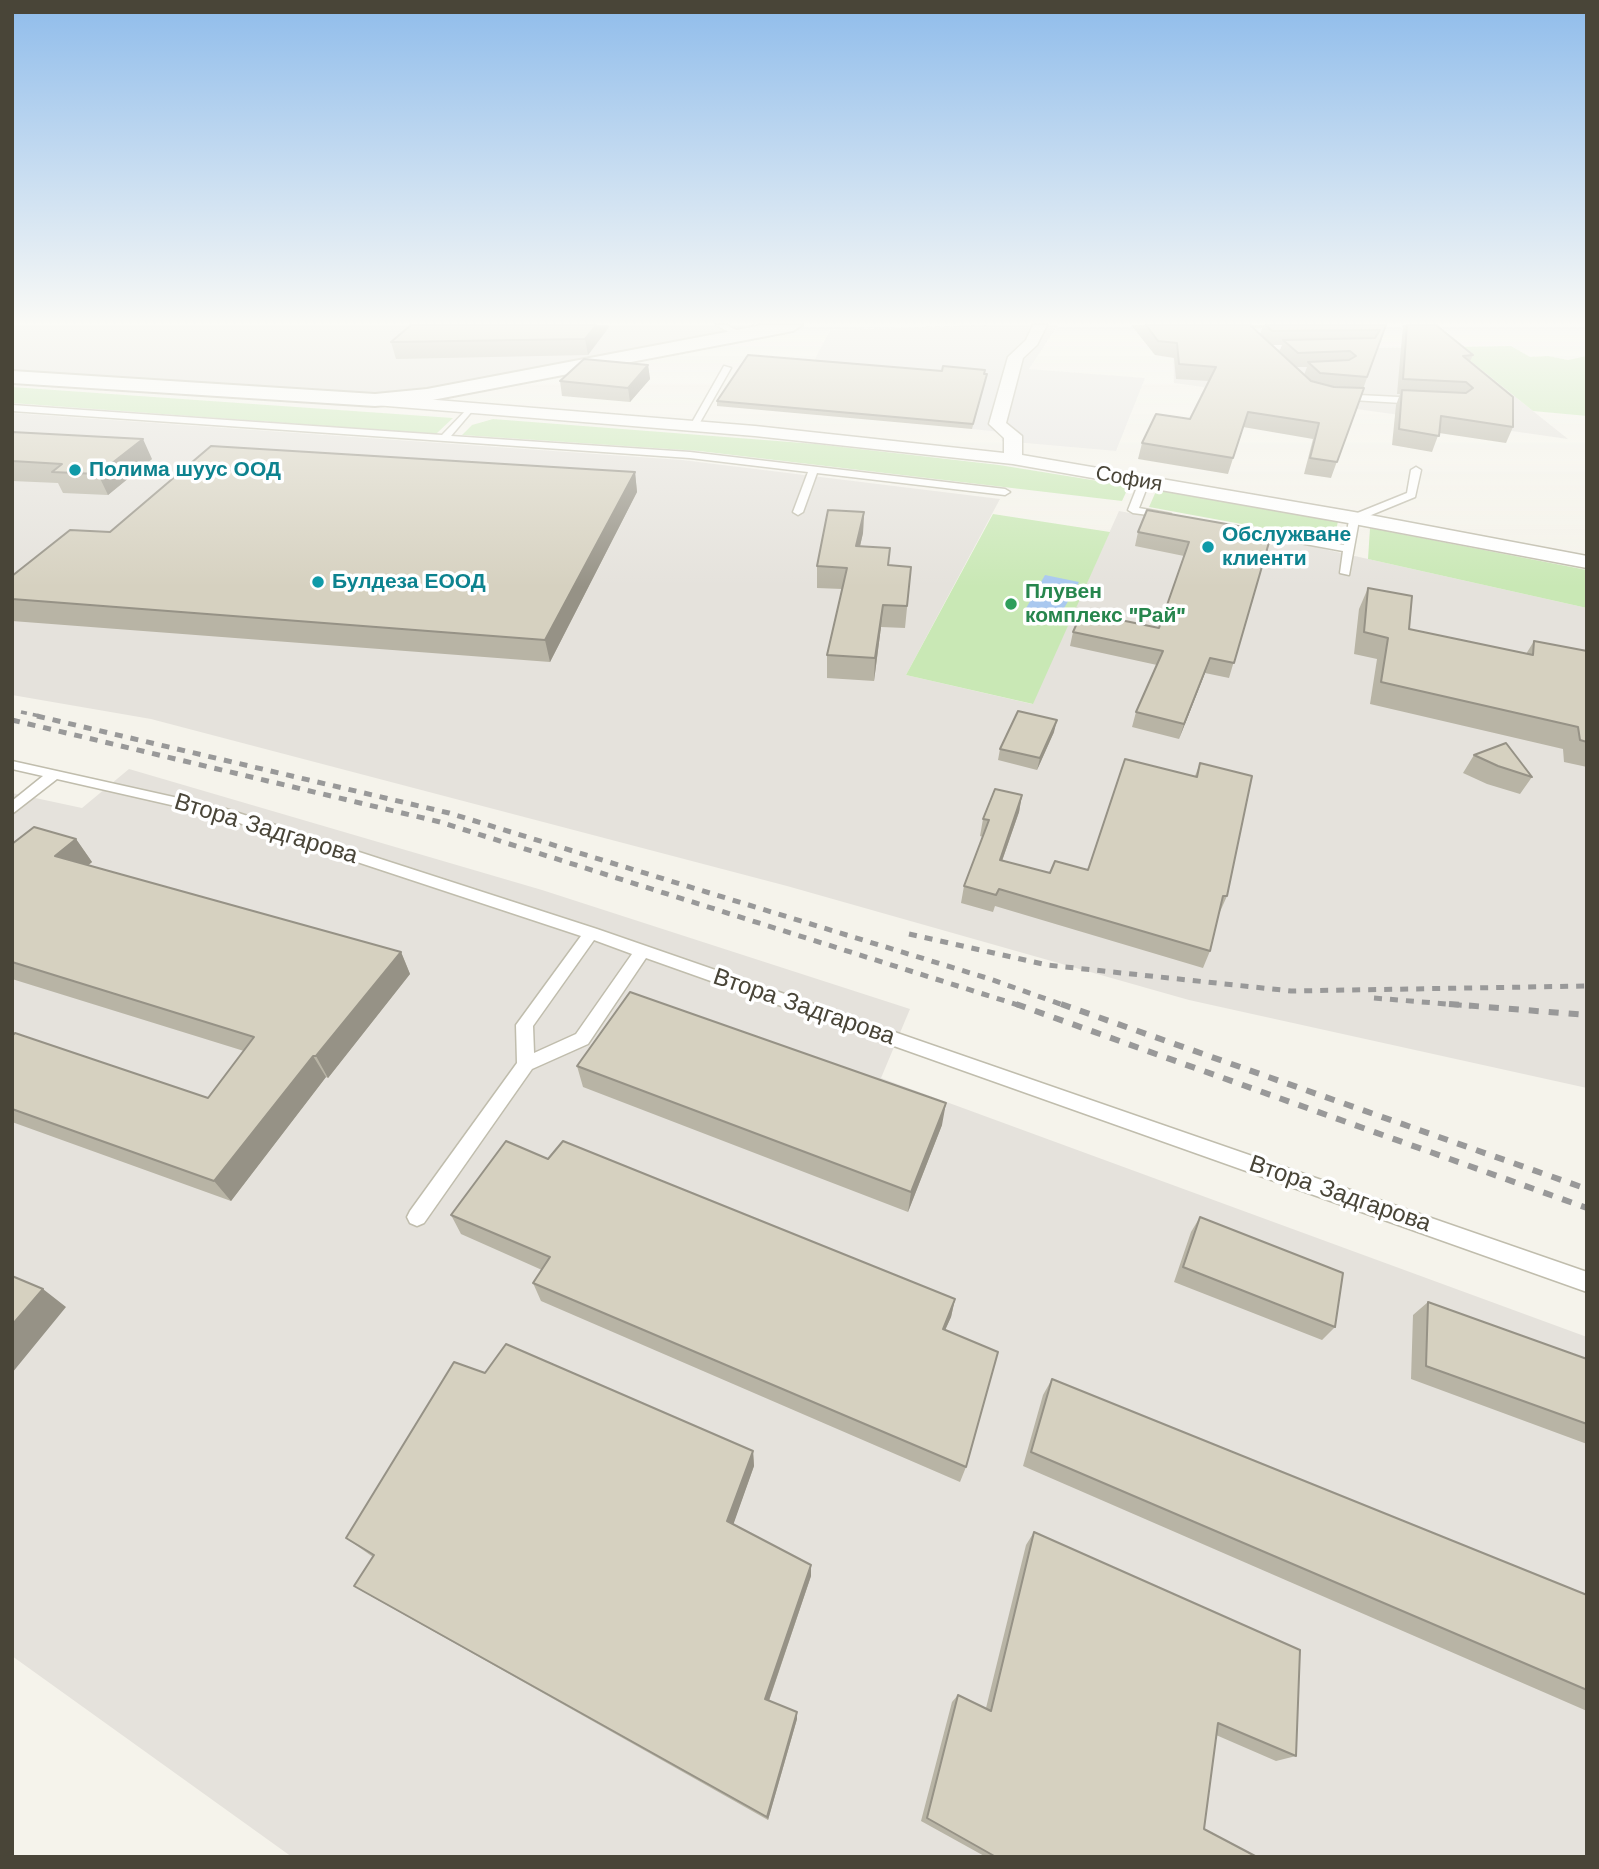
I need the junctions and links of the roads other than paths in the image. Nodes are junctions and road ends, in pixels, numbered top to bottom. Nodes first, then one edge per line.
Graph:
1 (77, 412) edge
2 (467, 412) edge
3 (702, 412) edge
4 (1000, 412) edge
5 (473, 413) junction
6 (694, 426) junction
7 (446, 436) junction
8 (1013, 459) junction
9 (814, 469) junction
10 (1416, 470) dead end
11 (1144, 482) junction
12 (1005, 492) dead end
13 (797, 512) dead end
14 (1174, 517) edge
15 (1354, 518) junction
16 (1241, 530) edge
17 (1349, 550) junction
18 (1587, 562) edge
19 (1345, 573) dead end
20 (12, 765) edge
21 (55, 774) junction
22 (12, 808) edge
23 (591, 933) junction
24 (642, 951) junction
25 (526, 1064) junction
26 (416, 1217) dead end
27 (1587, 1282) edge

1 - 7 lane
2 - 5 street, София
3 - 6 lane
4 - 8 street
5 - 6 street, София
5 - 7 lane
6 - 8 street, София
7 - 9 lane
8 - 11 street, София
9 - 12 lane
9 - 13 lane
10 - 15 lane
11 - 14 lane
11 - 15 street, София
15 - 17 lane
15 - 18 street, София
16 - 17 lane
17 - 19 lane
20 - 21 lane, Втора Задгарова
21 - 22 lane
21 - 23 lane, Втора Задгарова
23 - 24 lane, Втора Задгарова
23 - 25 lane
24 - 25 lane
24 - 27 lane, Втора Задгарова
25 - 26 lane

